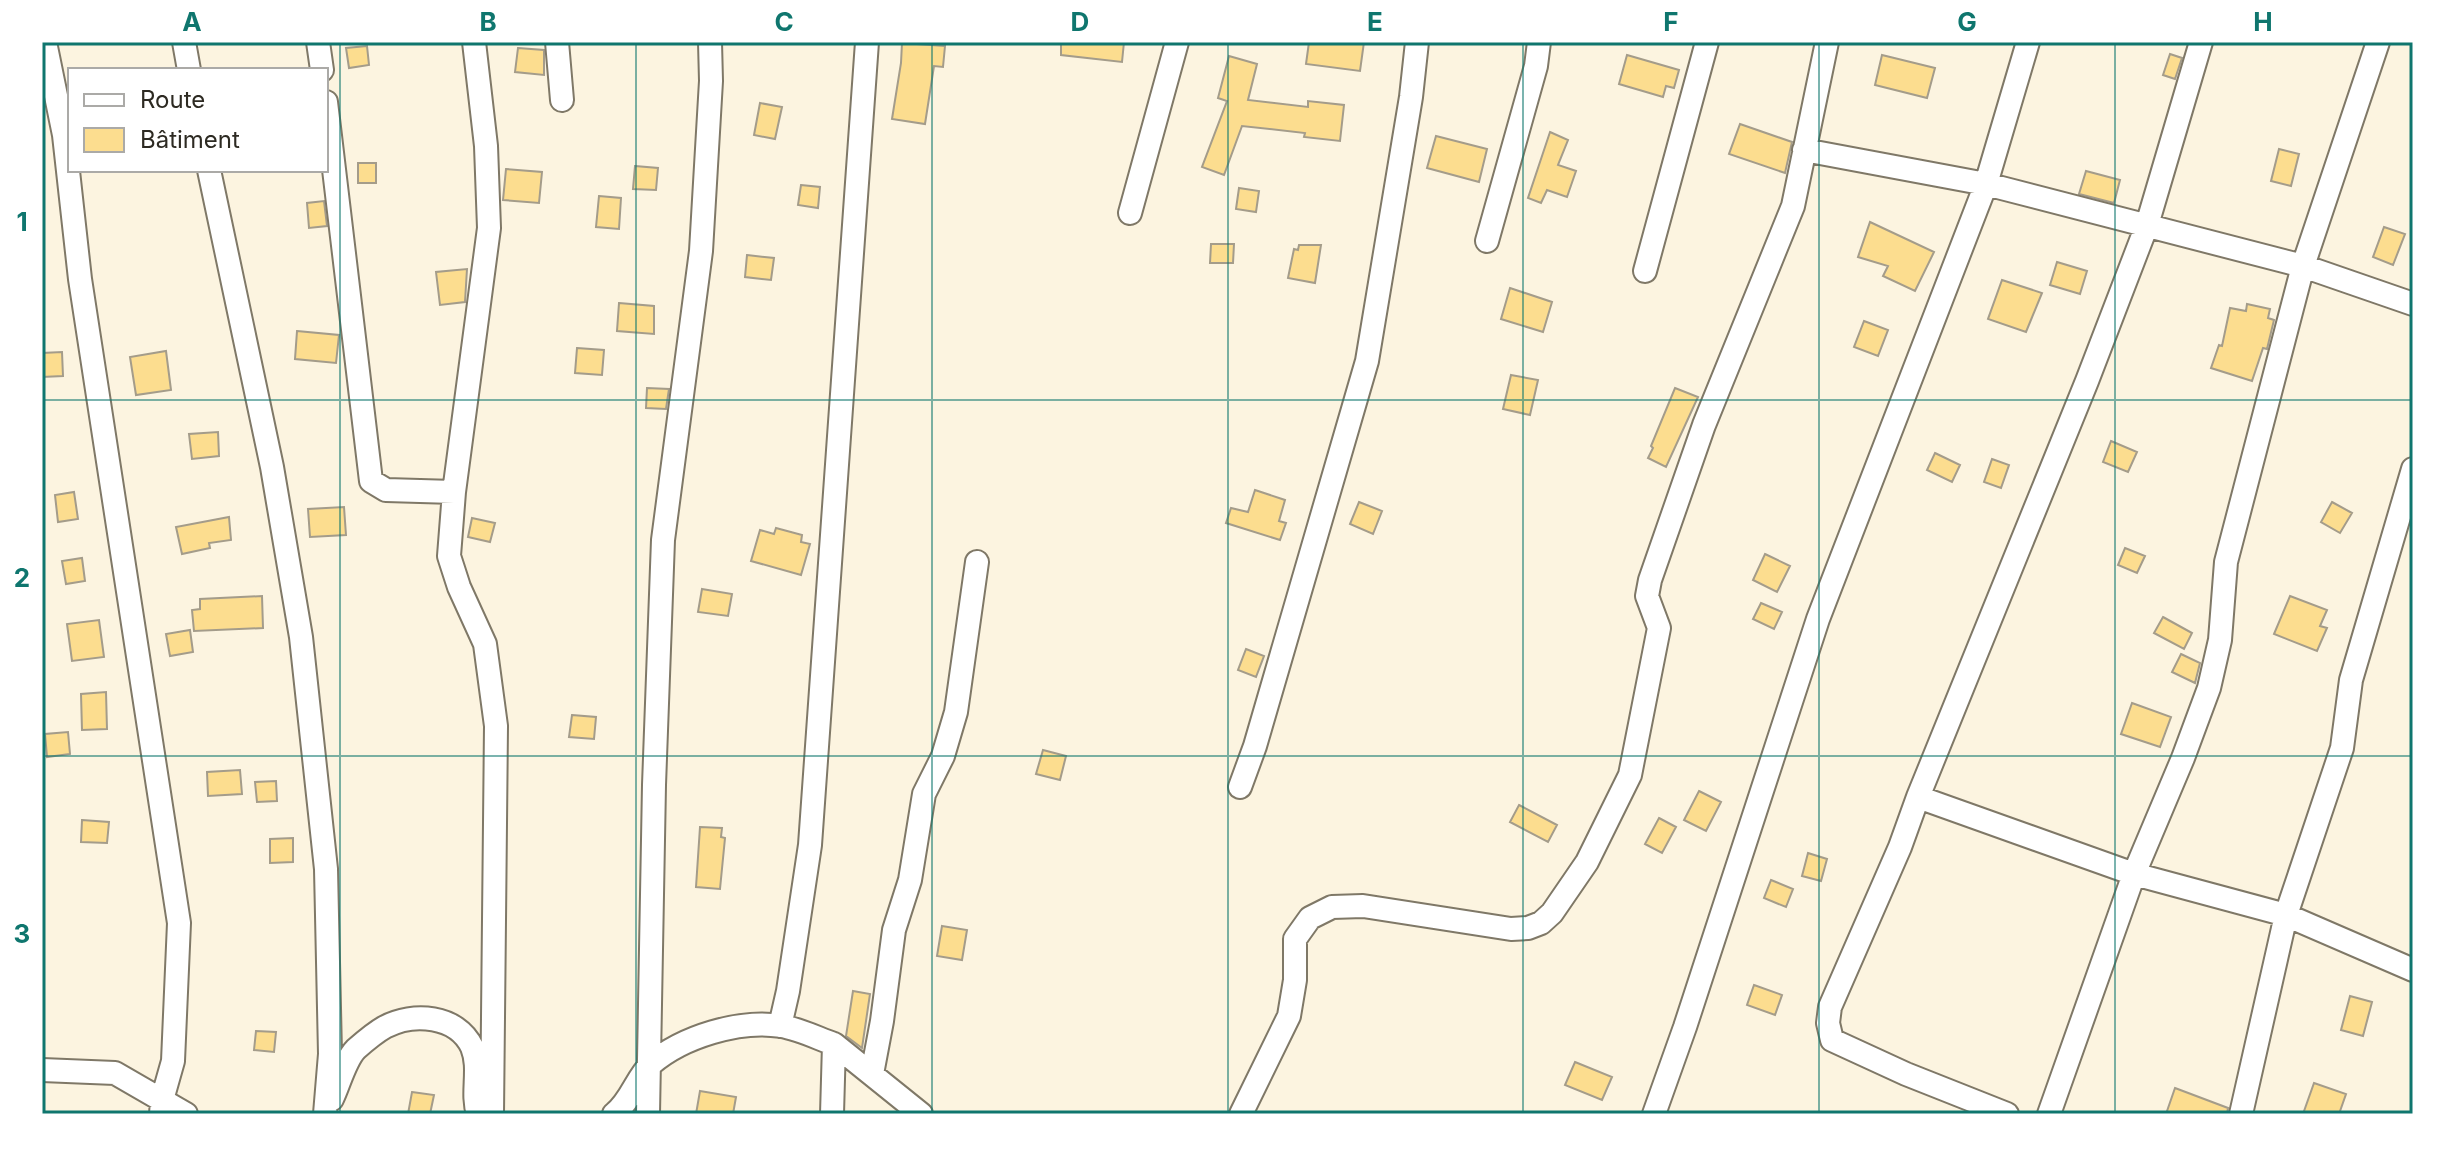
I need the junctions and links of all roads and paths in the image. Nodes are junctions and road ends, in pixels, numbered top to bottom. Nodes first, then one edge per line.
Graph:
1 (45, 42) edge
2 (184, 42) edge
3 (318, 42) edge
4 (474, 42) edge
5 (557, 42) edge
6 (710, 42) edge
7 (867, 42) edge
8 (1177, 42) edge
9 (1417, 42) edge
10 (1539, 42) edge
11 (1707, 42) edge
12 (1827, 42) edge
13 (2028, 42) edge
14 (2201, 42) edge
15 (2378, 42) edge
16 (189, 68) edge
17 (322, 68) edge
18 (562, 100) dead end
19 (328, 119) edge
20 (1804, 150) junction
21 (68, 169) edge
22 (68, 172) edge
23 (209, 172) edge
24 (1986, 184) junction
25 (1130, 213) dead end
26 (2147, 225) junction
27 (1487, 241) dead end
28 (2303, 266) junction
29 (1645, 271) dead end
30 (2413, 304) edge
31 (2413, 469) edge
32 (454, 492) junction
33 (977, 562) dead end
34 (1240, 787) dead end
35 (1918, 797) junction
36 (2134, 874) junction
37 (2286, 915) junction
38 (2413, 970) edge
39 (780, 1026) junction
40 (834, 1044) junction
41 (650, 1065) junction
42 (42, 1070) edge
43 (872, 1074) junction
44 (162, 1107) edge
45 (324, 1113) edge
46 (186, 1114) edge
47 (478, 1114) edge
48 (492, 1114) edge
49 (614, 1114) edge
50 (648, 1114) edge
51 (832, 1114) edge
52 (921, 1114) edge
53 (1241, 1114) edge
54 (1654, 1114) edge
55 (2007, 1114) edge
56 (2049, 1114) edge
57 (2241, 1114) edge

1 - 21 street
2 - 16 street
3 - 17 street
4 - 32 street
5 - 18 street
6 - 41 street
7 - 39 street
8 - 25 street
9 - 34 street
10 - 27 street
11 - 29 street
12 - 20 street
13 - 24 street
14 - 26 street
15 - 28 street
19 - 32 street
20 - 24 street
20 - 53 street
22 - 44 street
23 - 45 street
24 - 26 street
24 - 54 street
26 - 28 street
26 - 35 street
28 - 30 street
28 - 36 street
31 - 37 street
32 - 48 street
33 - 43 street
35 - 36 street
35 - 55 street
36 - 37 street
36 - 56 street
37 - 38 street
37 - 57 street
39 - 40 street
39 - 41 street
40 - 43 street
40 - 51 street
41 - 49 street
41 - 50 street
42 - 44 street
43 - 52 street
44 - 46 street
45 - 47 street

